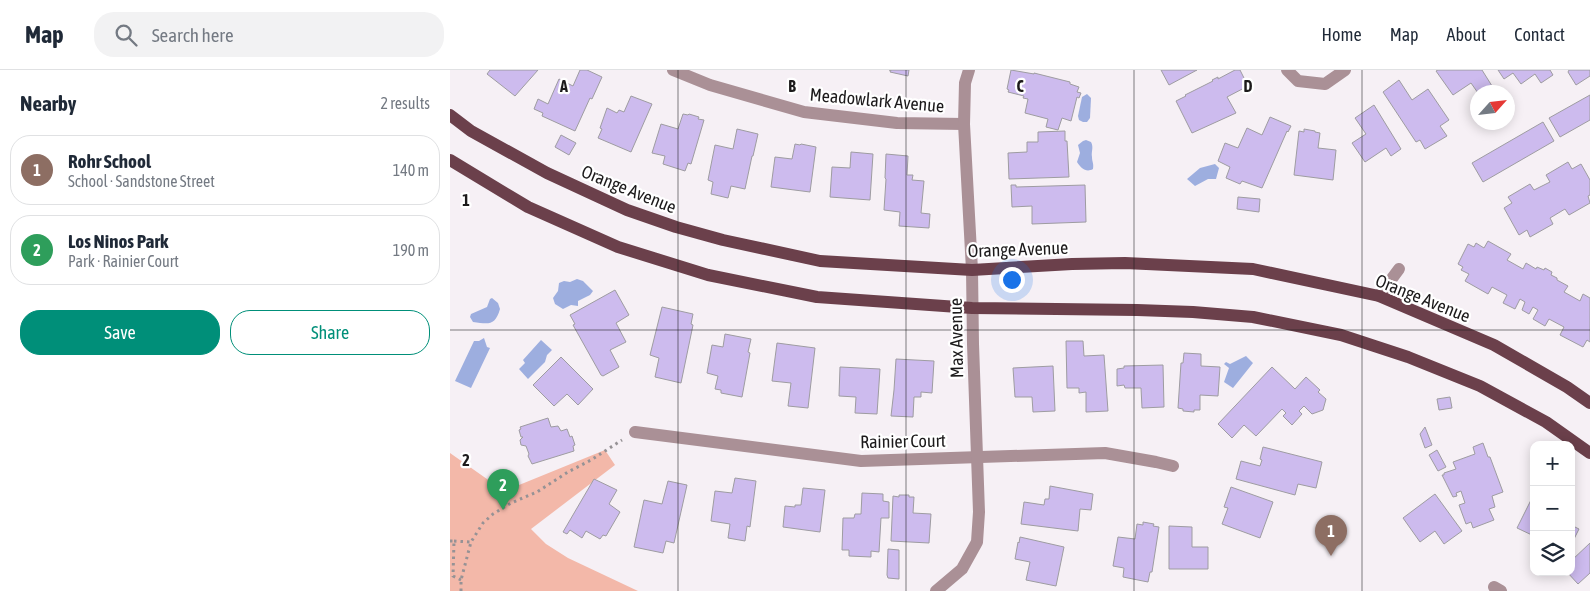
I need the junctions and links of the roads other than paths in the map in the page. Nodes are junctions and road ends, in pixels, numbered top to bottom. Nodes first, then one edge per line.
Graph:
1 (673, 70) edge
2 (969, 70) edge
3 (1287, 70) edge
4 (1345, 70) edge
5 (450, 115) edge
6 (964, 124) junction
7 (450, 160) edge
8 (1399, 269) dead end
9 (972, 270) junction
10 (1379, 296) junction
11 (972, 308) junction
12 (1590, 402) edge
13 (635, 432) road end
14 (1590, 453) edge
15 (977, 458) junction
16 (1173, 466) dead end
17 (936, 591) edge

1 - 6 street, Meadowlark Avenue
2 - 6 street, Max Avenue
3 - 4 street
5 - 9 main road, Orange Avenue
6 - 9 street, Max Avenue
7 - 11 main road
8 - 10 street
9 - 10 main road, Orange Avenue
9 - 11 street, Max Avenue
10 - 12 main road, Orange Avenue
11 - 14 main road
11 - 15 street, Max Avenue
13 - 15 street, Rainier Court
15 - 16 street, Rainier Court
15 - 17 street, Max Avenue

